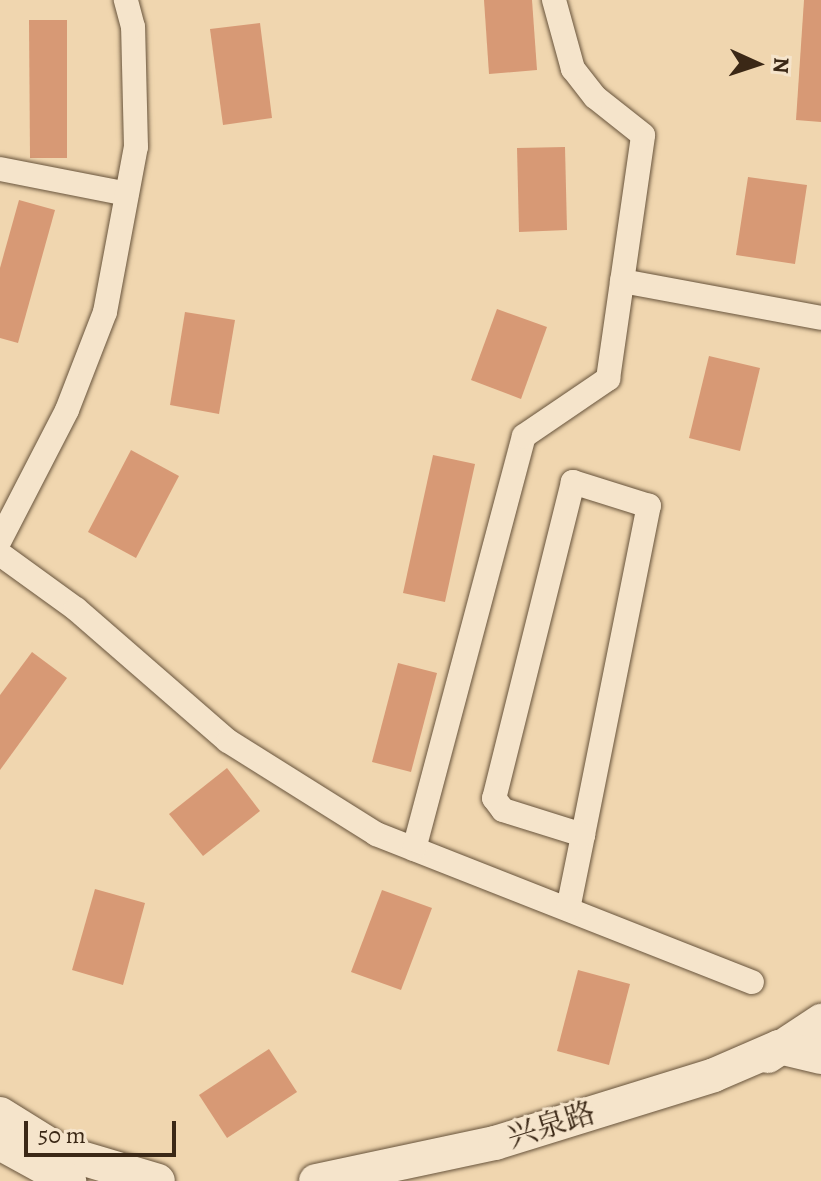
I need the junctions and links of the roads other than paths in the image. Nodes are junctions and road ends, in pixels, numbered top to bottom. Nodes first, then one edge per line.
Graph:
1 (126, 0) edge
2 (554, 0) edge
3 (0, 169) edge
4 (127, 194) junction
5 (622, 281) junction
6 (821, 318) edge
7 (0, 540) edge
8 (0, 554) edge
9 (583, 835) junction
10 (414, 849) junction
11 (568, 909) junction
12 (752, 982) dead end
13 (821, 1021) edge
14 (779, 1047) junction
15 (821, 1057) edge
16 (0, 1114) edge
17 (0, 1143) edge
18 (69, 1181) edge
19 (158, 1181) edge
20 (316, 1181) edge
21 (435, 1181) edge

1 - 4 street
2 - 5 street
3 - 4 street
4 - 7 street
5 - 6 street
5 - 10 street
8 - 10 street
9 - 9 street
9 - 11 street
10 - 11 street
11 - 12 street
13 - 14 street
14 - 15 street
14 - 20 street, 兴泉路
14 - 21 street, 兴泉路
16 - 19 street
17 - 18 street

